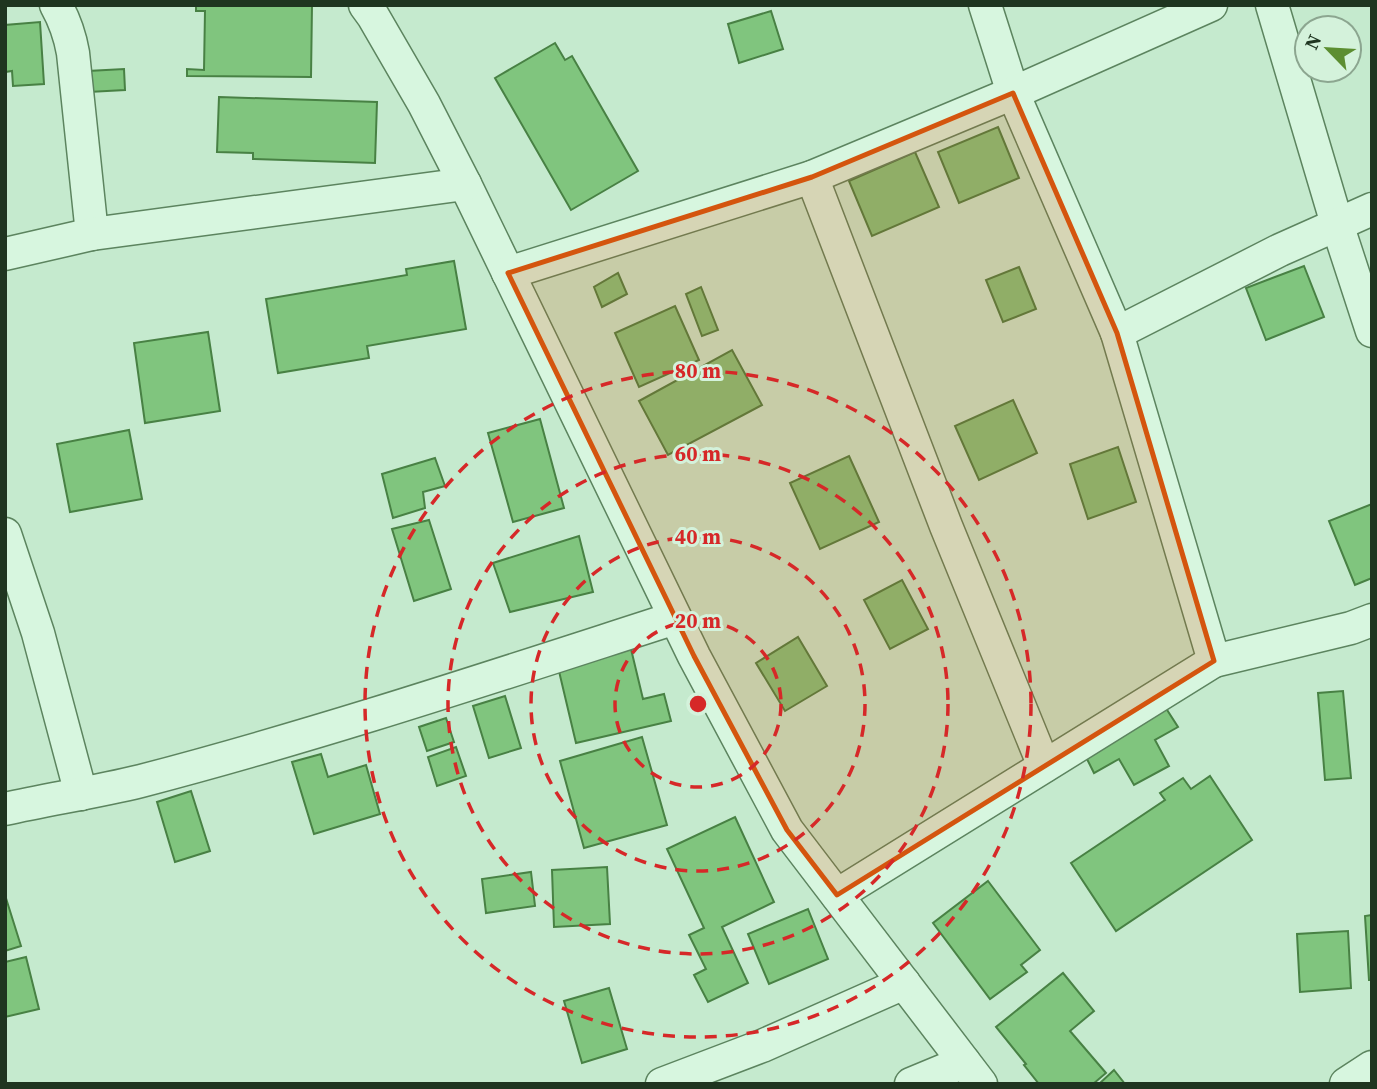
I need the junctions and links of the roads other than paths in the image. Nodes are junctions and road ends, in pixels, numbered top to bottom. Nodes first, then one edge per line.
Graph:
1 (56, 5) edge
2 (985, 5) edge
3 (1211, 5) edge
4 (1272, 5) edge
5 (375, 9) edge
6 (1013, 93) junction
7 (812, 177) junction
8 (465, 184) junction
9 (1372, 209) edge
10 (1336, 224) junction
11 (92, 234) junction
12 (5, 254) edge
13 (508, 273) junction
14 (1372, 331) edge
15 (1116, 333) junction
16 (5, 534) edge
17 (675, 618) junction
18 (1372, 620) edge
19 (1214, 661) junction
20 (1044, 766) junction
21 (81, 794) junction
22 (5, 809) edge
23 (837, 895) junction
24 (904, 983) junction
25 (1372, 1067) edge
26 (972, 1073) edge
27 (662, 1084) edge
28 (911, 1084) edge
29 (1346, 1084) edge

1 - 11 street
2 - 6 street
3 - 6 street
4 - 10 street
5 - 8 street
6 - 7 street
6 - 15 street
7 - 13 street
7 - 20 street
8 - 11 street
8 - 13 street
9 - 10 street
10 - 14 street
10 - 15 street
11 - 12 street
13 - 17 street
15 - 19 street
16 - 21 street
17 - 21 street
17 - 23 street
18 - 19 street
19 - 20 street
20 - 23 street
21 - 22 street
23 - 24 street
24 - 26 street
24 - 27 street
25 - 29 street
26 - 28 street

